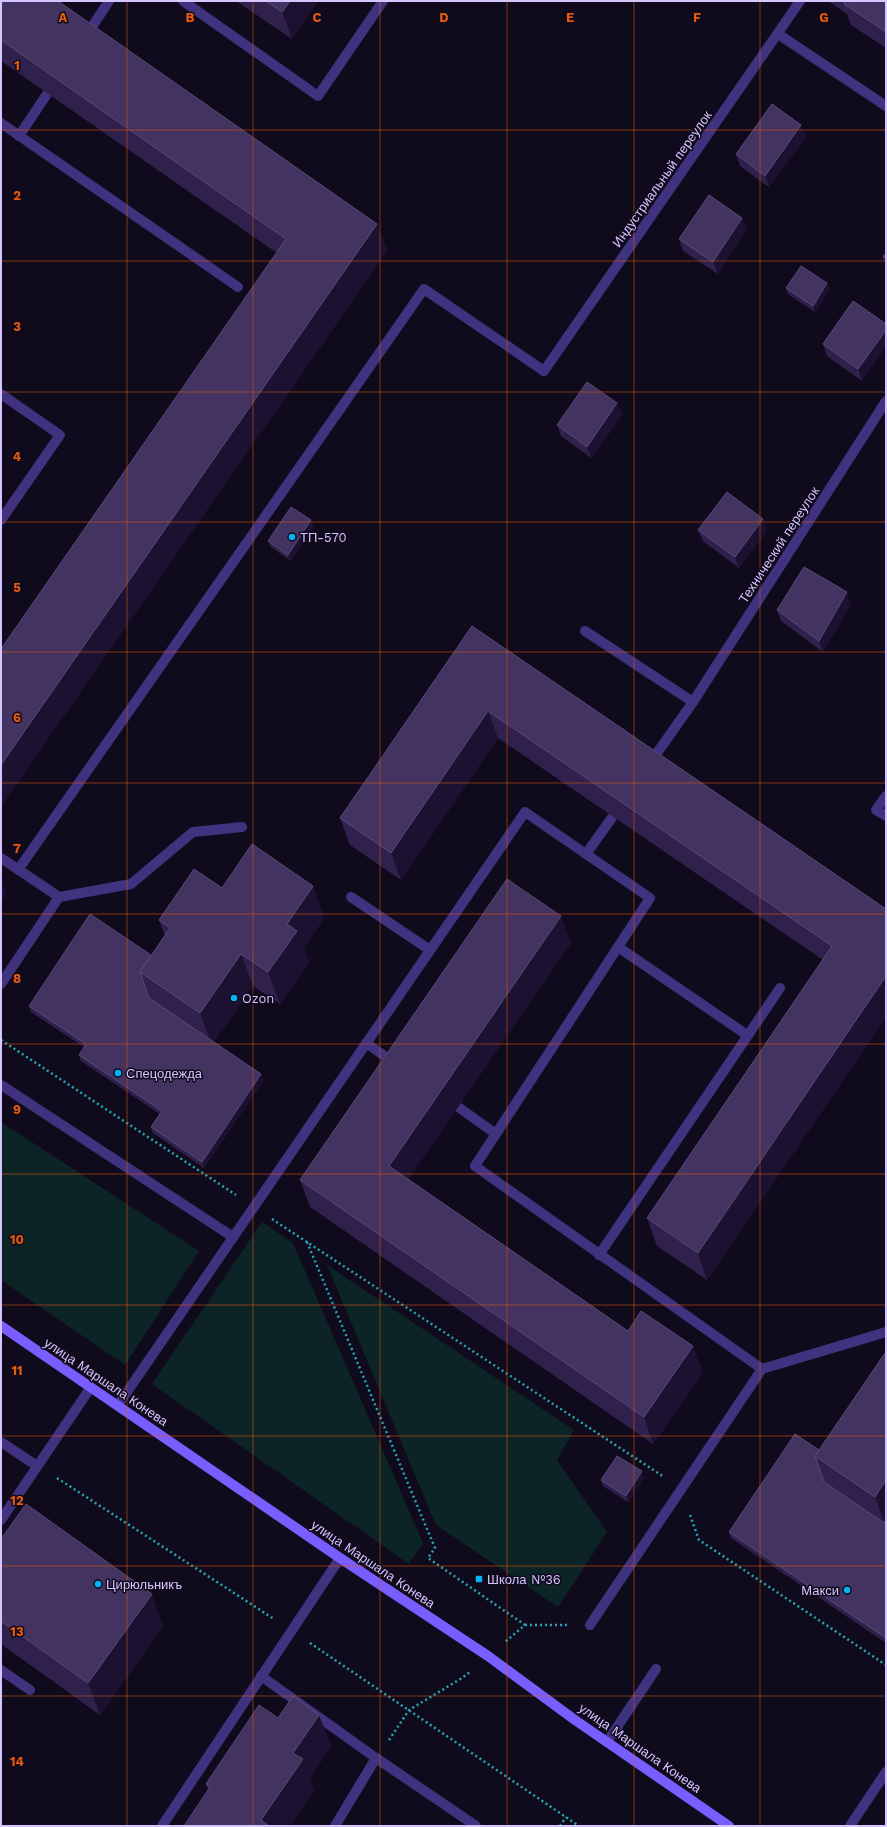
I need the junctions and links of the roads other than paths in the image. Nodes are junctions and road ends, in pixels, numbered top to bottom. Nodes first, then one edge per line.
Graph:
1 (109, 1) edge
2 (183, 1) edge
3 (383, 1) edge
4 (800, 1) edge
5 (778, 34) junction
6 (79, 46) edge
7 (62, 72) edge
8 (886, 106) edge
9 (1, 123) edge
10 (19, 136) junction
11 (238, 287) dead end
12 (1, 394) edge
13 (886, 401) edge
14 (1, 520) edge
15 (585, 631) dead end
16 (693, 702) junction
17 (644, 772) edge
18 (886, 796) edge
19 (626, 797) edge
20 (886, 816) edge
21 (242, 827) dead end
22 (586, 854) junction
23 (1, 858) edge
24 (18, 870) junction
25 (351, 896) dead end
26 (59, 898) junction
27 (618, 947) junction
28 (430, 950) junction
29 (1, 984) edge
30 (780, 988) dead end
31 (747, 1035) junction
32 (366, 1043) junction
33 (405, 1070) edge
34 (1, 1085) edge
35 (438, 1093) edge
36 (496, 1134) junction
37 (233, 1237) junction
38 (599, 1255) junction
39 (1, 1326) edge
40 (886, 1332) edge
41 (762, 1369) junction
42 (91, 1387) junction
43 (118, 1405) junction
44 (1, 1442) edge
45 (37, 1466) junction
46 (1, 1520) edge
47 (340, 1558) junction
48 (590, 1624) road end
49 (656, 1669) dead end
50 (1, 1670) edge
51 (261, 1676) junction
52 (30, 1690) dead end
53 (607, 1742) junction
54 (376, 1758) junction
55 (886, 1772) edge
56 (162, 1826) edge
57 (335, 1826) edge
58 (476, 1826) edge
59 (729, 1826) edge
60 (850, 1826) edge

1 - 6 street
2 - 3 street
4 - 5 street, Индустриальный переулок
5 - 8 street
5 - 24 street, Индустриальный переулок
7 - 10 street
9 - 10 street
10 - 11 street
12 - 14 street
13 - 16 street, Технический переулок
15 - 16 street
16 - 17 street, Технический переулок
18 - 20 street
19 - 22 street
21 - 26 street
22 - 27 street
22 - 28 street
23 - 24 street
24 - 26 street
25 - 28 street
26 - 29 street
27 - 31 street
27 - 36 street
28 - 32 street
30 - 31 street
31 - 38 street
32 - 33 street
32 - 37 street
34 - 37 street
35 - 36 street
36 - 38 street
37 - 43 street
38 - 41 street
39 - 42 main road, улица Маршала Конева
40 - 41 street
41 - 48 street
42 - 43 main road, улица Маршала Конева
42 - 45 street
43 - 47 main road, улица Маршала Конева
44 - 45 street
45 - 46 street
47 - 51 street
47 - 53 main road, улица Маршала Конева
49 - 53 street
50 - 52 street
51 - 54 street
51 - 56 street
53 - 59 main road, улица Маршала Конева
54 - 57 street
54 - 58 street
55 - 60 street

